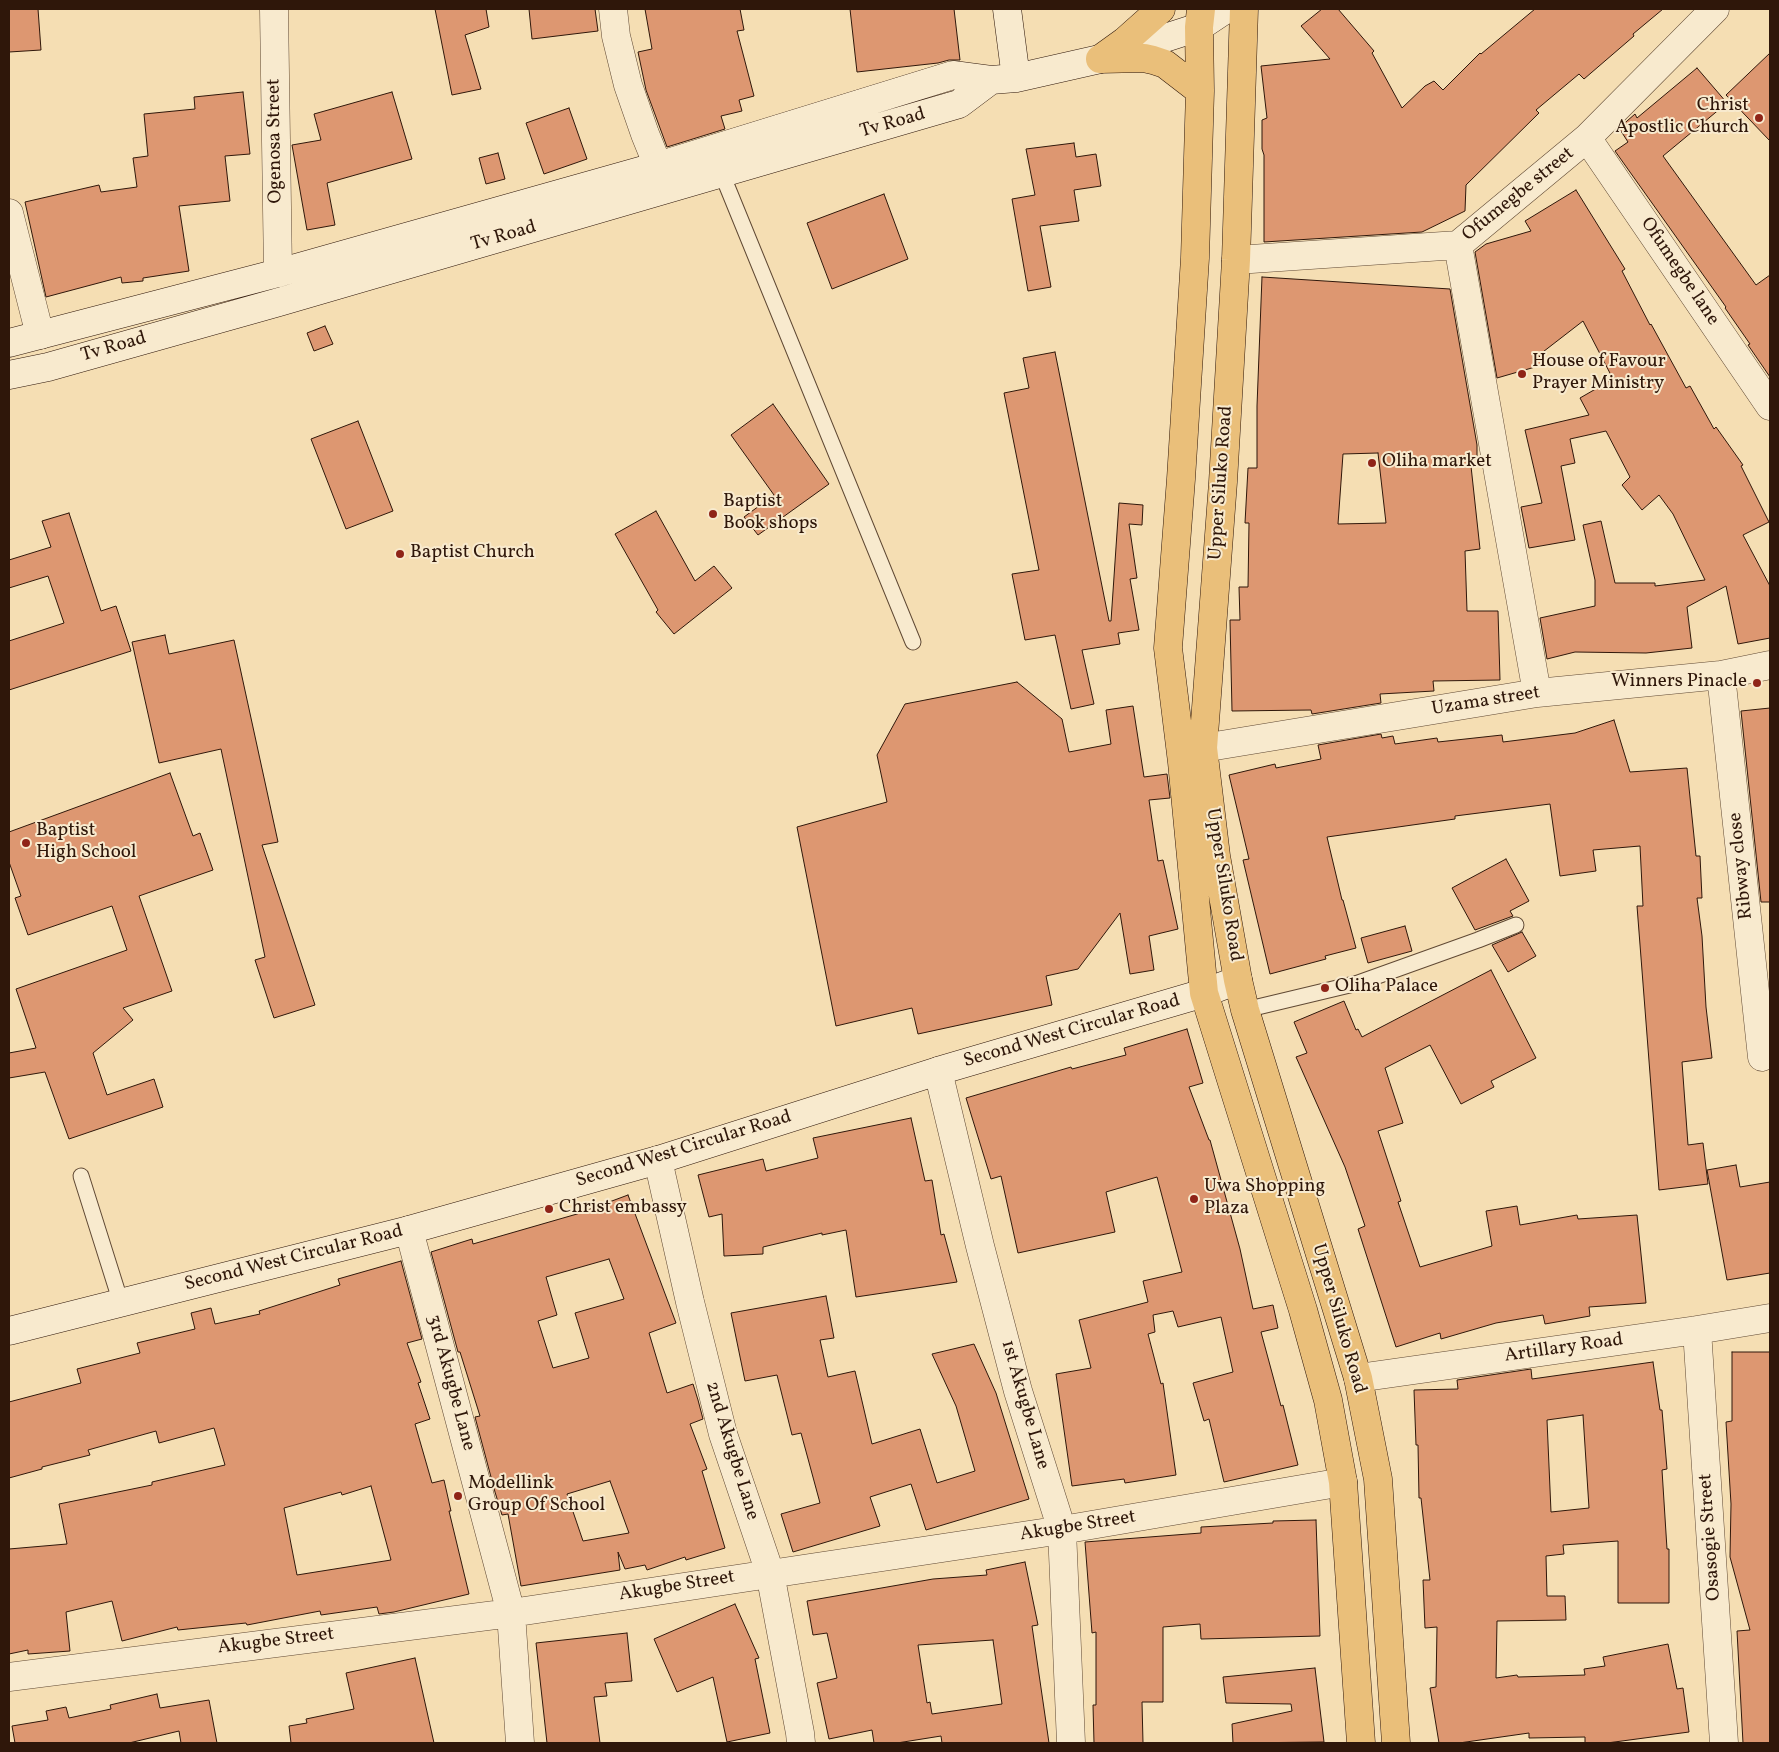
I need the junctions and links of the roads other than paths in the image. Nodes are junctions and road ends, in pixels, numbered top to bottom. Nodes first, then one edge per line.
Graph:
1 (274, 9) edge
2 (613, 9) edge
3 (1007, 9) edge
4 (1161, 9) edge
5 (1226, 9) edge
6 (1244, 9) edge
7 (1714, 9) edge
8 (1200, 18) edge
9 (1100, 59) junction
10 (1003, 79) junction
11 (1200, 91) junction
12 (1587, 138) junction
13 (658, 166) junction
14 (722, 174) junction
15 (9, 213) edge
16 (1458, 245) junction
17 (1236, 260) junction
18 (278, 273) junction
19 (40, 335) junction
20 (9, 343) edge
21 (9, 375) edge
22 (1770, 406) edge
23 (913, 642) dead end
24 (1770, 665) edge
25 (1721, 675) junction
26 (1537, 693) junction
27 (1203, 748) junction
28 (1516, 925) dead end
29 (1238, 980) junction
30 (1204, 993) junction
31 (1245, 1010) junction
32 (1762, 1057) dead end
33 (938, 1071) junction
34 (658, 1160) junction
35 (81, 1176) dead end
36 (409, 1230) junction
37 (121, 1303) junction
38 (1770, 1318) edge
39 (1697, 1330) junction
40 (9, 1331) edge
41 (1358, 1378) junction
42 (1343, 1482) junction
43 (1062, 1530) junction
44 (770, 1573) junction
45 (511, 1613) junction
46 (9, 1676) edge
47 (520, 1743) edge
48 (801, 1743) edge
49 (1071, 1743) edge
50 (1361, 1743) edge
51 (1396, 1743) edge
52 (1724, 1743) edge

1 - 18 street, Ogenosa Street
2 - 13 street
3 - 10 street
4 - 9 main road
5 - 8 street, Tv Road
6 - 17 main road, Upper Siluko Road
7 - 12 street, Ofumegbe street
8 - 9 street, Tv Road
8 - 11 main road, Upper Siluko Road
9 - 10 street, Tv Road
9 - 11 main road
10 - 13 street, Tv Road
10 - 14 street, Tv Road
11 - 30 main road, Upper Siluko Road
12 - 16 street, Ofumegbe street
12 - 22 street, Ofumegbe lane
13 - 18 street, Tv Road
14 - 21 street, Tv Road
14 - 23 lane
15 - 19 street
16 - 17 street, Ofumegbe street
16 - 26 street
17 - 27 main road, Upper Siluko Road
18 - 19 street, Tv Road
19 - 20 street, Tv Road
24 - 25 street, Uzama street
25 - 26 street, Uzama street
25 - 32 street, Ribway close
26 - 27 street, Uzama street
27 - 29 main road, Upper Siluko Road
28 - 31 lane
29 - 30 street, Second West Circular Road
29 - 31 main road, Upper Siluko Road
30 - 33 street, Second West Circular Road
30 - 42 main road, Upper Siluko Road
31 - 41 main road, Upper Siluko Road
33 - 34 street, Second West Circular Road
33 - 43 street, 1st Akugbe Lane
34 - 36 street, Second West Circular Road
34 - 44 street, 2nd Akugbe Lane
35 - 37 lane
36 - 37 street, Second West Circular Road
36 - 45 street, 3rd Akugbe Lane
37 - 40 street, Second West Circular Road
38 - 39 street, Artillary Road
39 - 41 street, Artillary Road
39 - 52 street, Osasogie Street
41 - 51 main road, Upper Siluko Road
42 - 43 street, Akugbe Street
42 - 50 main road, Upper Siluko Road
43 - 44 street, Akugbe Street
43 - 49 street, 1st Akugbe Lane
44 - 45 street, Akugbe Street
44 - 48 street, 2nd Akugbe Lane
45 - 46 street, Akugbe Street
45 - 47 street, 3rd Akugbe Lane

